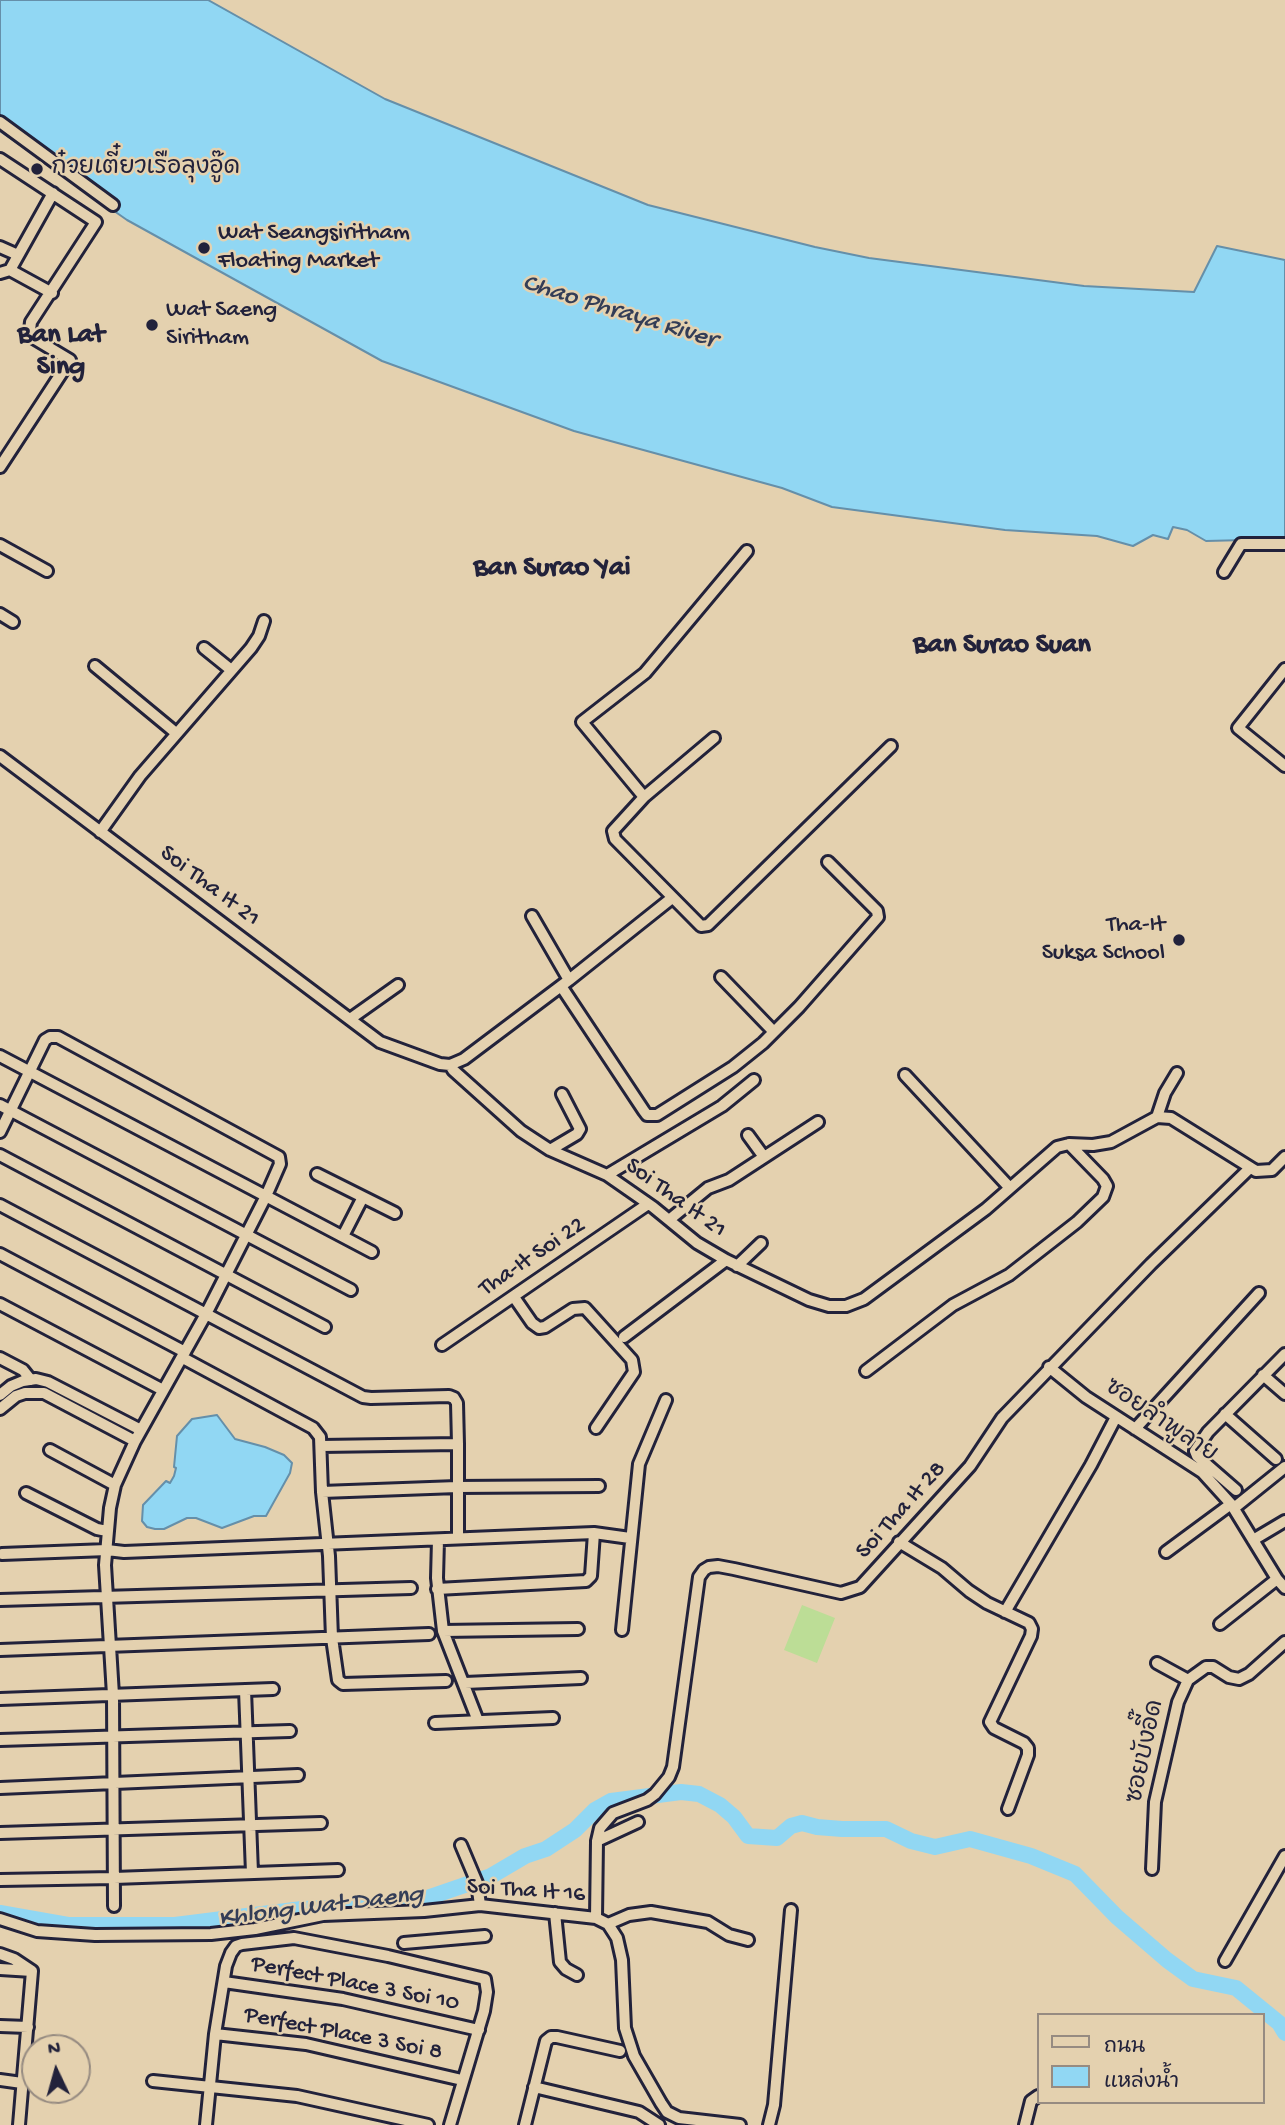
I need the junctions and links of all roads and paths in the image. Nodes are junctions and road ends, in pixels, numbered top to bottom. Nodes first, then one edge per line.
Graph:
1 (0, 122) edge
2 (0, 159) edge
3 (53, 193) junction
4 (113, 205) dead end
5 (0, 247) edge
6 (18, 255) junction
7 (5, 272) edge
8 (52, 293) junction
9 (0, 467) edge
10 (1285, 544) edge
11 (0, 545) edge
12 (747, 551) dead end
13 (47, 571) dead end
14 (1224, 572) dead end
15 (0, 614) edge
16 (264, 621) dead end
17 (13, 622) dead end
18 (204, 648) dead end
19 (94, 666) dead end
20 (230, 669) junction
21 (1285, 669) edge
22 (176, 733) junction
23 (714, 738) dead end
24 (891, 746) dead end
25 (0, 756) edge
26 (1285, 766) edge
27 (644, 797) junction
28 (100, 832) junction
29 (828, 862) dead end
30 (672, 898) junction
31 (532, 916) dead end
32 (721, 977) dead end
33 (565, 983) junction
34 (398, 985) dead end
35 (350, 1019) junction
36 (774, 1032) junction
37 (0, 1056) edge
38 (450, 1065) junction
39 (30, 1072) junction
40 (1177, 1073) dead end
41 (905, 1075) dead end
42 (754, 1080) dead end
43 (562, 1094) dead end
44 (5, 1108) edge
45 (1157, 1117) junction
46 (818, 1122) dead end
47 (0, 1132) edge
48 (748, 1135) dead end
49 (1069, 1144) junction
50 (550, 1150) junction
51 (0, 1156) edge
52 (764, 1157) junction
53 (1285, 1157) edge
54 (1249, 1169) junction
55 (317, 1174) dead end
56 (607, 1175) junction
57 (1010, 1188) junction
58 (266, 1196) junction
59 (363, 1197) junction
60 (648, 1204) junction
61 (0, 1205) edge
62 (395, 1213) dead end
63 (669, 1220) junction
64 (246, 1235) junction
65 (343, 1237) junction
66 (761, 1244) dead end
67 (372, 1252) dead end
68 (0, 1254) edge
69 (726, 1260) junction
70 (737, 1266) junction
71 (226, 1275) junction
72 (351, 1290) dead end
73 (1259, 1293) dead end
74 (514, 1297) junction
75 (0, 1304) edge
76 (206, 1314) junction
77 (325, 1327) dead end
78 (624, 1337) dead end
79 (442, 1345) dead end
80 (1285, 1354) edge
81 (184, 1355) junction
82 (0, 1357) edge
83 (1049, 1367) junction
84 (866, 1371) dead end
85 (1264, 1375) junction
86 (31, 1380) junction
87 (163, 1390) junction
88 (1285, 1394) edge
89 (0, 1395) edge
90 (666, 1400) dead end
91 (0, 1409) edge
92 (1225, 1414) junction
93 (1116, 1417) junction
94 (596, 1428) dead end
95 (1135, 1429) junction
96 (141, 1430) junction
97 (135, 1441) junction
98 (458, 1444) junction
99 (321, 1446) junction
100 (50, 1450) dead end
101 (1281, 1463) edge
102 (115, 1485) junction
103 (599, 1486) dead end
104 (457, 1487) junction
105 (1236, 1490) dead end
106 (322, 1492) junction
107 (26, 1493) dead end
108 (1233, 1506) junction
109 (1285, 1521) edge
110 (107, 1531) junction
111 (594, 1533) junction
112 (458, 1538) junction
113 (630, 1538) junction
114 (438, 1540) junction
115 (1253, 1540) junction
116 (899, 1542) junction
117 (328, 1545) junction
118 (107, 1550) junction
119 (1166, 1552) dead end
120 (2, 1554) dead end
121 (1281, 1584) edge
122 (411, 1588) dead end
123 (438, 1589) junction
124 (331, 1590) junction
125 (108, 1598) junction
126 (0, 1600) edge
127 (1005, 1612) junction
128 (1220, 1624) dead end
129 (579, 1629) dead end
130 (622, 1630) dead end
131 (443, 1631) junction
132 (429, 1633) dead end
133 (332, 1638) junction
134 (1285, 1642) edge
135 (110, 1646) junction
136 (0, 1650) edge
137 (1157, 1662) dead end
138 (581, 1678) dead end
139 (1188, 1680) junction
140 (446, 1681) dead end
141 (464, 1683) junction
142 (274, 1689) dead end
143 (245, 1690) junction
144 (113, 1695) junction
145 (0, 1699) edge
146 (553, 1718) dead end
147 (478, 1721) junction
148 (435, 1723) dead end
149 (290, 1731) dead end
150 (246, 1732) junction
151 (113, 1736) junction
152 (0, 1740) edge
153 (298, 1775) dead end
154 (248, 1777) junction
155 (113, 1783) junction
156 (0, 1788) edge
157 (1008, 1809) dead end
158 (638, 1822) dead end
159 (321, 1823) dead end
160 (250, 1825) junction
161 (114, 1830) junction
162 (0, 1833) edge
163 (597, 1841) junction
164 (461, 1845) dead end
165 (1285, 1856) edge
166 (1153, 1869) dead end
167 (338, 1870) dead end
168 (252, 1873) junction
169 (114, 1878) junction
170 (0, 1880) edge
171 (480, 1905) junction
172 (114, 1906) dead end
173 (791, 1910) dead end
174 (555, 1913) junction
175 (596, 1918) junction
176 (0, 1919) edge
177 (608, 1924) junction
178 (485, 1936) dead end
179 (748, 1940) dead end
180 (421, 1942) junction
181 (404, 1943) dead end
182 (0, 1954) edge
183 (1225, 1961) dead end
184 (421, 1963) junction
185 (0, 1969) edge
186 (32, 1970) junction
187 (577, 1975) dead end
188 (224, 1982) junction
189 (0, 2026) edge
190 (28, 2027) junction
191 (479, 2030) junction
192 (27, 2034) edge
193 (215, 2034) junction
194 (621, 2051) dead end
195 (0, 2080) edge
196 (462, 2080) junction
197 (153, 2081) dead end
198 (21, 2083) edge
199 (210, 2087) junction
200 (534, 2087) junction
201 (1036, 2097) edge
202 (21, 2104) edge
203 (19, 2125) edge
204 (206, 2125) edge
205 (428, 2125) edge
206 (450, 2125) edge
207 (526, 2125) edge
208 (659, 2125) edge
209 (740, 2125) edge
210 (769, 2125) edge
211 (1026, 2125) edge

1 - 4 street
2 - 3 street
3 - 6 street
3 - 8 street
5 - 6 street
6 - 7 street
7 - 8 street
8 - 9 street
10 - 14 street
11 - 13 street
12 - 27 street
15 - 17 street
16 - 20 street
18 - 20 street
19 - 22 street
20 - 22 street
21 - 26 street
22 - 28 street
23 - 27 street
24 - 30 street
25 - 28 street, Soi Tha It 21
27 - 30 street
28 - 35 street, Soi Tha It 21
29 - 36 street
30 - 33 street
31 - 33 street
32 - 36 street
33 - 36 street
33 - 38 street
34 - 35 street
35 - 38 street, Soi Tha It 21
37 - 39 street
38 - 50 street, Soi Tha It 21
39 - 44 street
39 - 58 street
39 - 58 street
40 - 45 street
41 - 57 street
42 - 56 street
43 - 50 street
44 - 47 street
44 - 64 street
45 - 49 street
45 - 54 street
46 - 52 street
48 - 52 street
49 - 57 street, Soi Tha It 21
49 - 84 street
50 - 56 street, Soi Tha It 21
51 - 71 street
52 - 63 street
53 - 54 street
54 - 83 street, Soi Tha It 28
55 - 59 street
56 - 60 street, Soi Tha It 21
57 - 70 street, Soi Tha It 21
58 - 64 street
58 - 65 street
59 - 62 street
59 - 65 street
60 - 63 street, Soi Tha It 21
60 - 74 street, Tha-It Soi 22
61 - 76 street
63 - 69 street, Soi Tha It 21
64 - 71 street
64 - 72 street
65 - 67 street
66 - 70 street
68 - 81 street
69 - 70 street, Soi Tha It 21
69 - 78 street
71 - 76 street
71 - 77 street
73 - 95 street
74 - 79 street, Tha-It Soi 22
74 - 94 street
75 - 87 street
76 - 81 street
76 - 98 street
80 - 85 street
81 - 87 street
81 - 99 street
82 - 86 street
83 - 93 street, ซอยลำพูลาย
83 - 116 street, Soi Tha It 28
85 - 88 street
85 - 92 street
86 - 89 street
86 - 96 street
87 - 96 street
90 - 113 street
91 - 97 street
92 - 101 street
92 - 105 street
93 - 95 street, ซอยลำพูลาย
93 - 127 street
95 - 108 street, ซอยลำพูลาย
96 - 97 street
97 - 102 street
98 - 99 street
98 - 104 street
99 - 106 street
100 - 102 street
101 - 108 street
102 - 110 street
103 - 104 street
104 - 106 street
104 - 112 street
106 - 117 street
107 - 110 street
108 - 115 street, ซอยลำพูลาย
108 - 119 street
109 - 115 street
110 - 118 street
111 - 112 street
111 - 113 street
111 - 123 street
112 - 114 street
113 - 130 street
114 - 117 street
114 - 123 street
115 - 121 street, ซอยลำพูลาย
116 - 127 street
116 - 163 street, Soi Tha It 28
117 - 118 street
117 - 124 street
118 - 120 street
118 - 125 street
121 - 128 street
122 - 124 street
123 - 131 street
124 - 125 street
124 - 133 street
125 - 126 street
125 - 135 street
127 - 157 street
129 - 131 street
131 - 141 street
132 - 133 street
133 - 135 street
133 - 140 street
134 - 139 street, ซอยบังอี๊ด
135 - 136 street
135 - 144 street
137 - 139 street
138 - 141 street
139 - 166 street, ซอยบังอี๊ด
141 - 147 street
142 - 143 street
143 - 144 street
143 - 150 street
144 - 145 street
144 - 151 street
146 - 147 street
147 - 148 street
149 - 150 street
150 - 151 street
150 - 154 street
151 - 152 street
151 - 155 street
153 - 154 street
154 - 155 street
154 - 160 street
155 - 156 street
155 - 161 street
158 - 163 street
159 - 160 street
160 - 161 street
160 - 168 street
161 - 162 street
161 - 169 street
163 - 175 street
164 - 171 street
165 - 183 street
167 - 168 street
168 - 169 street
169 - 170 street
169 - 172 street
171 - 174 street, Soi Tha It 16
171 - 176 street, Soi Tha It 16
173 - 210 street
174 - 175 street, Soi Tha It 16
174 - 187 street
175 - 177 street, Soi Tha It 16
177 - 179 street
177 - 209 street, Soi Tha It 16
178 - 180 street
180 - 181 street
180 - 184 street
182 - 186 street
184 - 188 street
184 - 191 street
185 - 186 street
186 - 190 street
188 - 191 street, Perfect Place 3 Soi 10
188 - 193 street
189 - 190 street
190 - 192 street
191 - 196 street
193 - 196 street, Perfect Place 3 Soi 8
193 - 199 street
194 - 200 street
195 - 198 street
196 - 206 street
197 - 199 street
199 - 204 street
199 - 205 street
200 - 207 street
200 - 208 street
201 - 211 street
202 - 203 street

